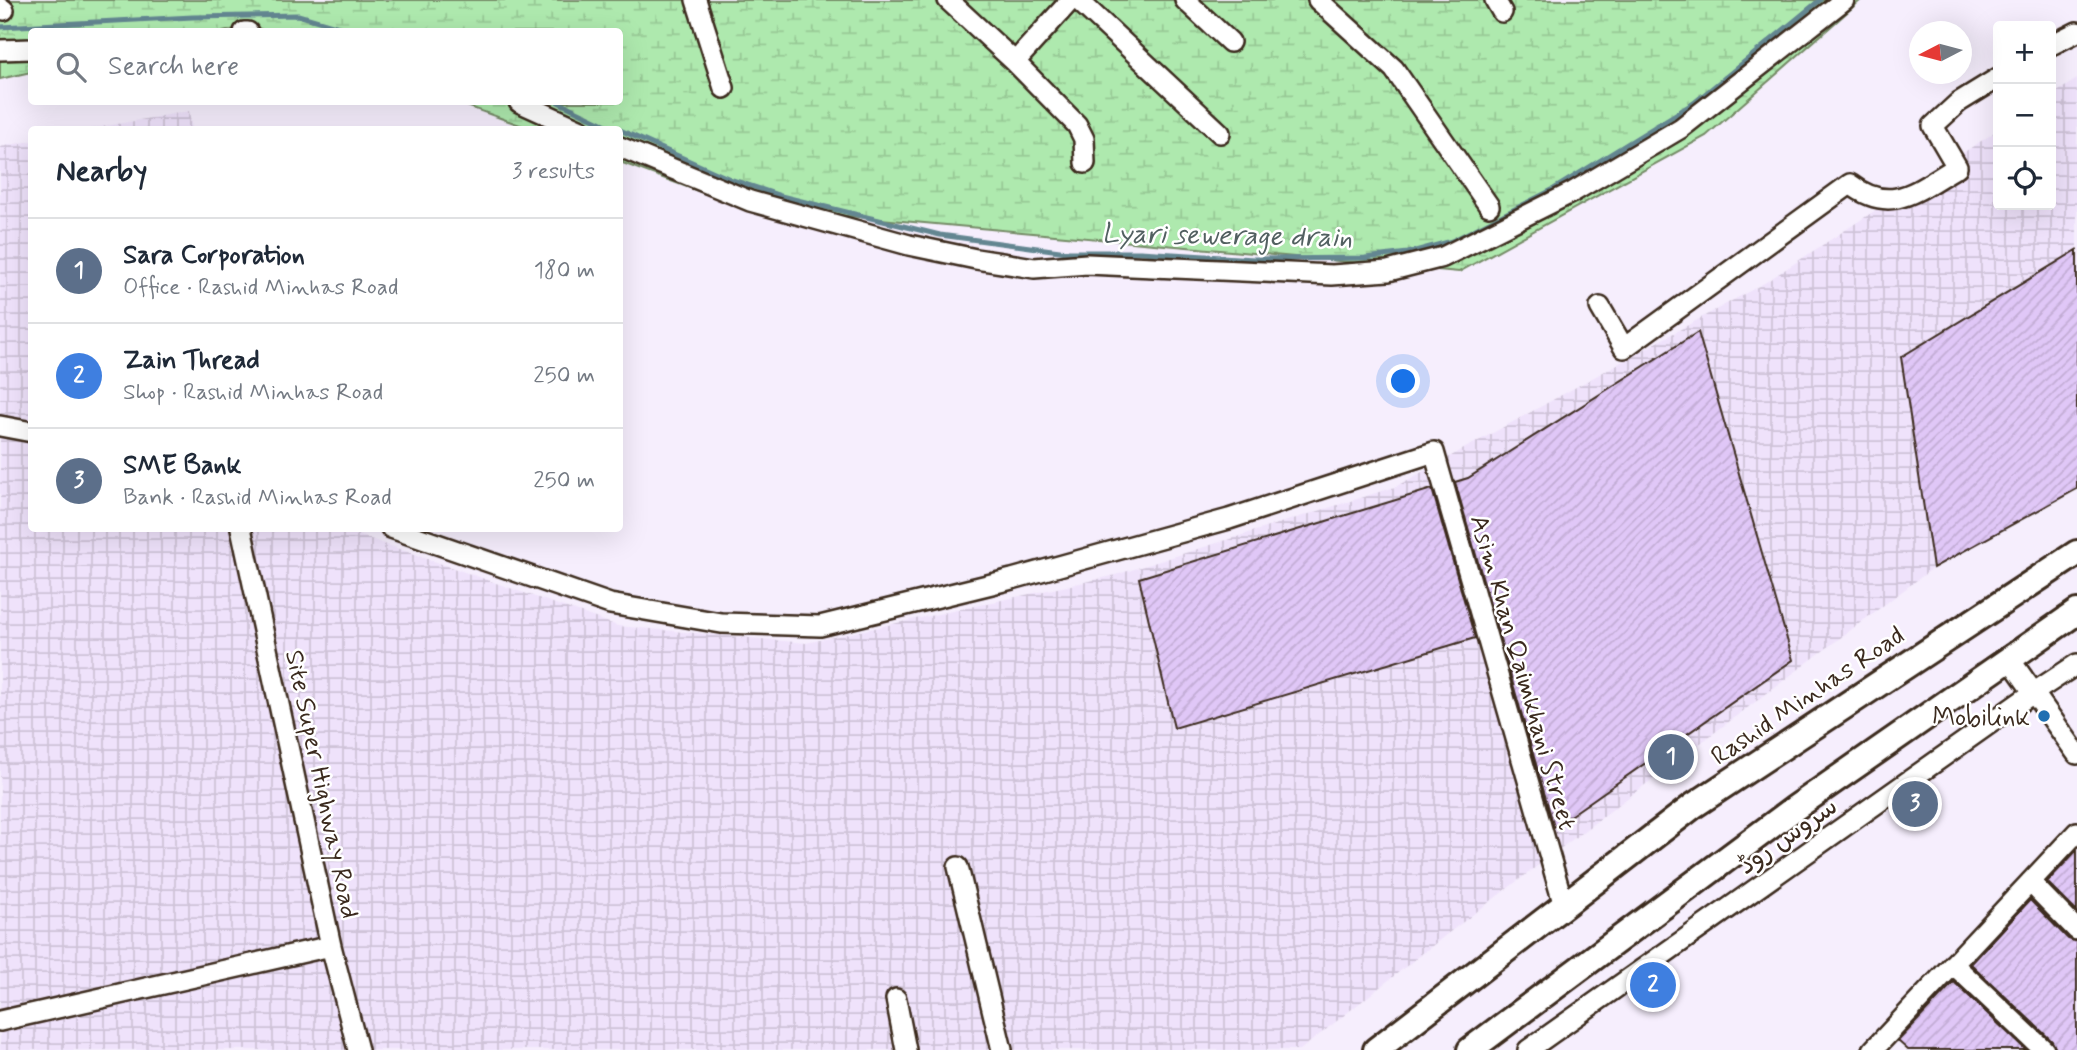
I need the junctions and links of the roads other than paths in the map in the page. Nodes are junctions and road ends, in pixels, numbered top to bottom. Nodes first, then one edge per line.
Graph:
1 (696, 0) edge
2 (948, 0) edge
3 (1071, 0) edge
4 (1078, 0) edge
5 (1185, 0) edge
6 (1318, 0) edge
7 (1844, 0) edge
8 (2077, 32) edge
9 (1230, 41) dead end
10 (2056, 42) edge
11 (28, 49) edge
12 (0, 50) edge
13 (1015, 62) junction
14 (1993, 81) edge
15 (724, 88) dead end
16 (526, 105) edge
17 (572, 126) edge
18 (1220, 133) dead end
19 (623, 148) edge
20 (1085, 163) dead end
21 (1489, 206) dead end
22 (1600, 307) dead end
23 (0, 426) edge
24 (28, 431) edge
25 (242, 532) edge
26 (403, 532) edge
27 (2077, 553) edge
28 (2077, 612) edge
29 (2009, 658) junction
30 (2077, 664) edge
31 (2033, 693) junction
32 (2077, 754) edge
33 (2077, 832) edge
34 (958, 867) dead end
35 (2030, 882) junction
36 (1564, 906) junction
37 (2077, 930) edge
38 (331, 946) junction
39 (1954, 964) junction
40 (896, 999) dead end
41 (0, 1021) edge
42 (1878, 1048) edge
43 (358, 1050) edge
44 (906, 1050) edge
45 (1002, 1050) edge
46 (1376, 1050) edge
47 (1470, 1050) edge
48 (1528, 1050) edge
49 (2044, 1050) edge

1 - 15 street
2 - 13 street
3 - 13 street
4 - 18 street
5 - 9 street
6 - 21 street
7 - 19 street
8 - 10 street
11 - 12 street
13 - 20 street
14 - 22 street
16 - 17 street
23 - 24 street
25 - 38 street, Site Super Highway Road
26 - 36 street, Asim Khan Qaimkhani Street
27 - 36 main road, Rashid Minhas Road
28 - 29 main road
29 - 31 street
29 - 47 main road
30 - 31 street, سروس روڈ
31 - 32 street
31 - 48 street, سروس روڈ
33 - 35 street
34 - 45 street
35 - 37 street
35 - 39 street
36 - 46 main road, Rashid Minhas Road
38 - 41 street
38 - 43 street, Site Super Highway Road
39 - 42 street
39 - 49 street
40 - 44 street

